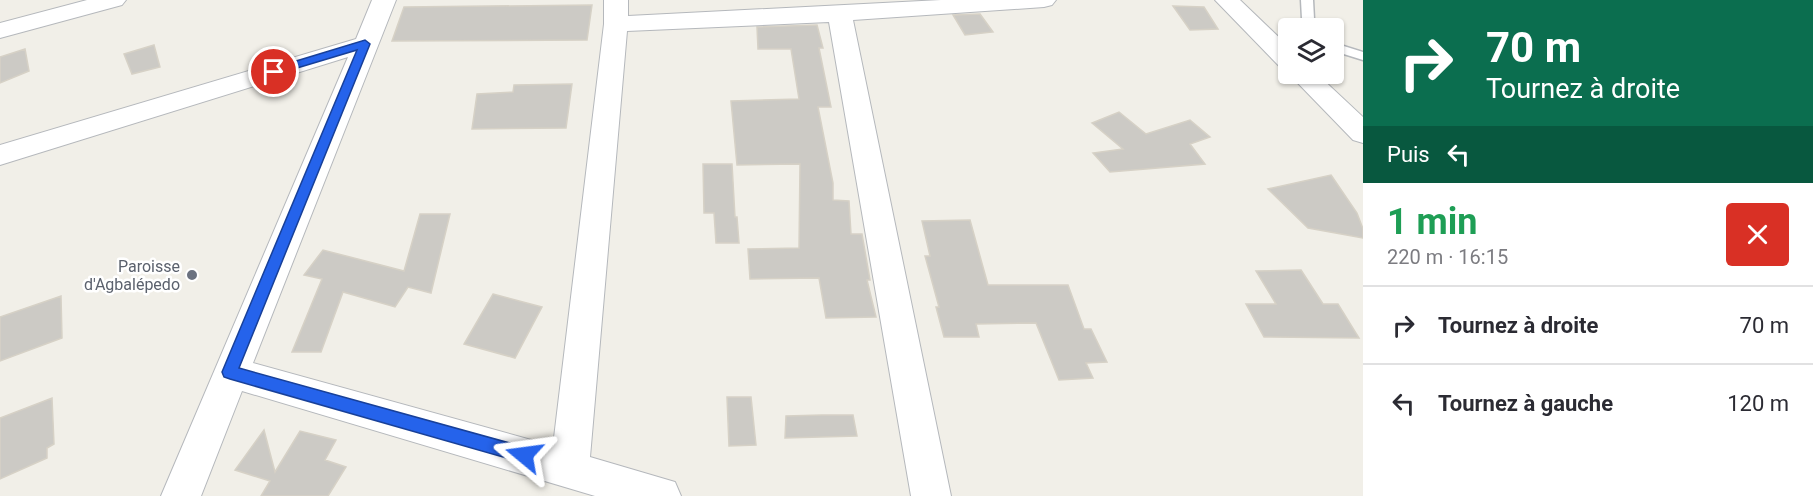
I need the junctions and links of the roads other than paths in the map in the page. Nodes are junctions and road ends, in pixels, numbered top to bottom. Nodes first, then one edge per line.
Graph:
1 (114, 0) edge
2 (384, 0) edge
3 (1044, 0) edge
4 (1227, 0) edge
5 (1307, 0) edge
6 (616, 12) edge
7 (840, 15) junction
8 (1308, 18) edge
9 (0, 31) edge
10 (365, 44) junction
11 (1278, 50) edge
12 (1344, 50) edge
13 (1363, 56) edge
14 (1312, 84) edge
15 (1363, 133) edge
16 (0, 155) edge
17 (230, 372) junction
18 (570, 468) junction
19 (181, 496) edge
20 (661, 496) edge
21 (930, 496) edge

1 - 9 street
2 - 10 street
3 - 7 street
4 - 11 street
5 - 8 lane
6 - 7 street
6 - 18 street
7 - 21 street
10 - 16 street
10 - 17 street
12 - 13 lane
14 - 15 street
17 - 18 street
17 - 19 street
18 - 20 street

